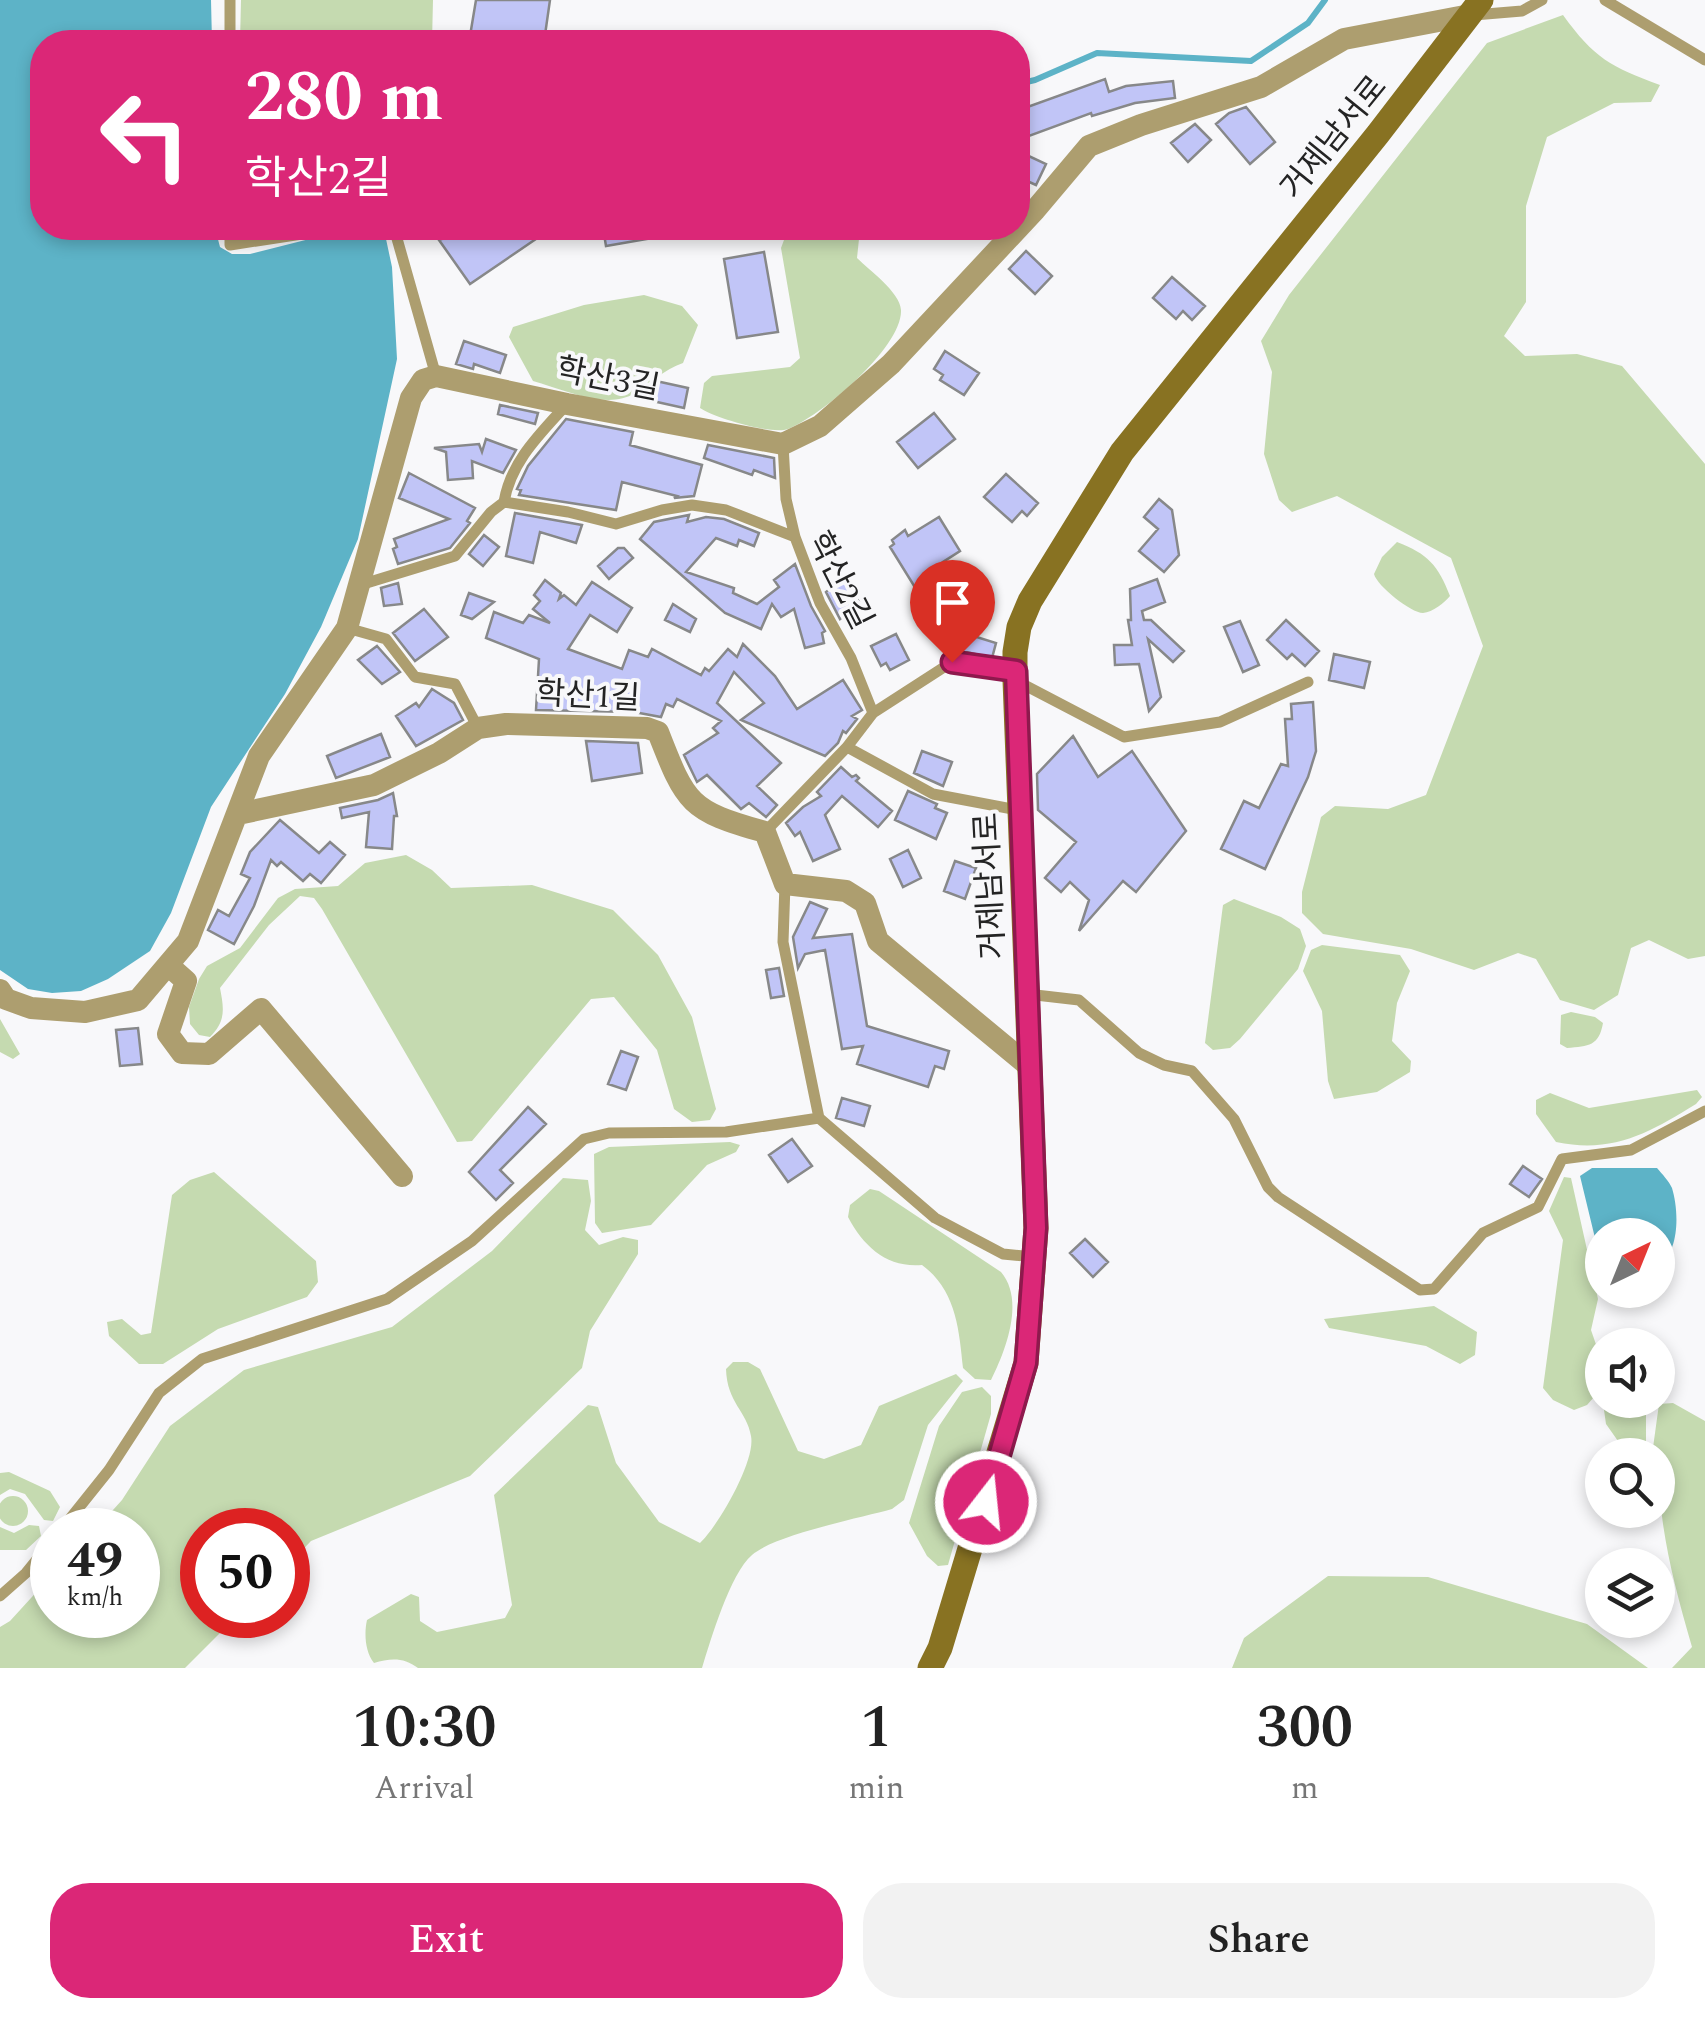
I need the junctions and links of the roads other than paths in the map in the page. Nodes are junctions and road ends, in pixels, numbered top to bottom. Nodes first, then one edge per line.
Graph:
1 (230, 0) edge
2 (1542, 0) edge
3 (1606, 0) edge
4 (1475, 8) edge
5 (230, 30) edge
6 (1705, 60) edge
7 (1030, 211) edge
8 (230, 240) edge
9 (262, 240) edge
10 (397, 240) edge
11 (1004, 240) edge
12 (436, 376) junction
13 (567, 404) junction
14 (783, 444) junction
15 (504, 502) junction
16 (795, 536) junction
17 (358, 585) junction
18 (347, 628) junction
19 (1015, 676) junction
20 (1308, 682) dead end
21 (873, 713) junction
22 (478, 728) junction
23 (847, 748) junction
24 (1018, 810) junction
25 (238, 814) junction
26 (766, 832) junction
27 (785, 884) junction
28 (168, 965) junction
29 (0, 990) edge
30 (1027, 994) junction
31 (1030, 1067) junction
32 (1705, 1111) edge
33 (820, 1118) junction
34 (402, 1176) dead end
35 (1034, 1257) junction
36 (79, 1508) edge
37 (30, 1568) edge
38 (0, 1596) edge
39 (930, 1668) edge

1 - 5 lane
2 - 4 lane
3 - 6 lane
4 - 7 street
4 - 19 main road, 거제남서로
8 - 9 lane
10 - 12 lane
11 - 14 street
12 - 13 street, 학산3길
12 - 17 street
13 - 14 street, 학산3길
13 - 15 lane
14 - 16 lane
15 - 16 lane, 학산2길
15 - 17 lane
16 - 21 lane, 학산2길
17 - 18 street
18 - 22 lane
18 - 25 street
19 - 20 lane
19 - 21 lane
19 - 24 main road, 거제남서로
21 - 23 lane
22 - 25 street, 학산1길
22 - 26 street, 학산1길
23 - 24 lane
23 - 26 lane
24 - 30 main road, 거제남서로
25 - 28 street
26 - 27 street
27 - 31 street
27 - 33 lane
28 - 29 street
28 - 34 street
30 - 31 main road, 거제남서로
30 - 32 lane
31 - 35 main road, 거제남서로
33 - 35 lane
33 - 36 lane
35 - 39 main road, 거제남서로
37 - 38 lane

